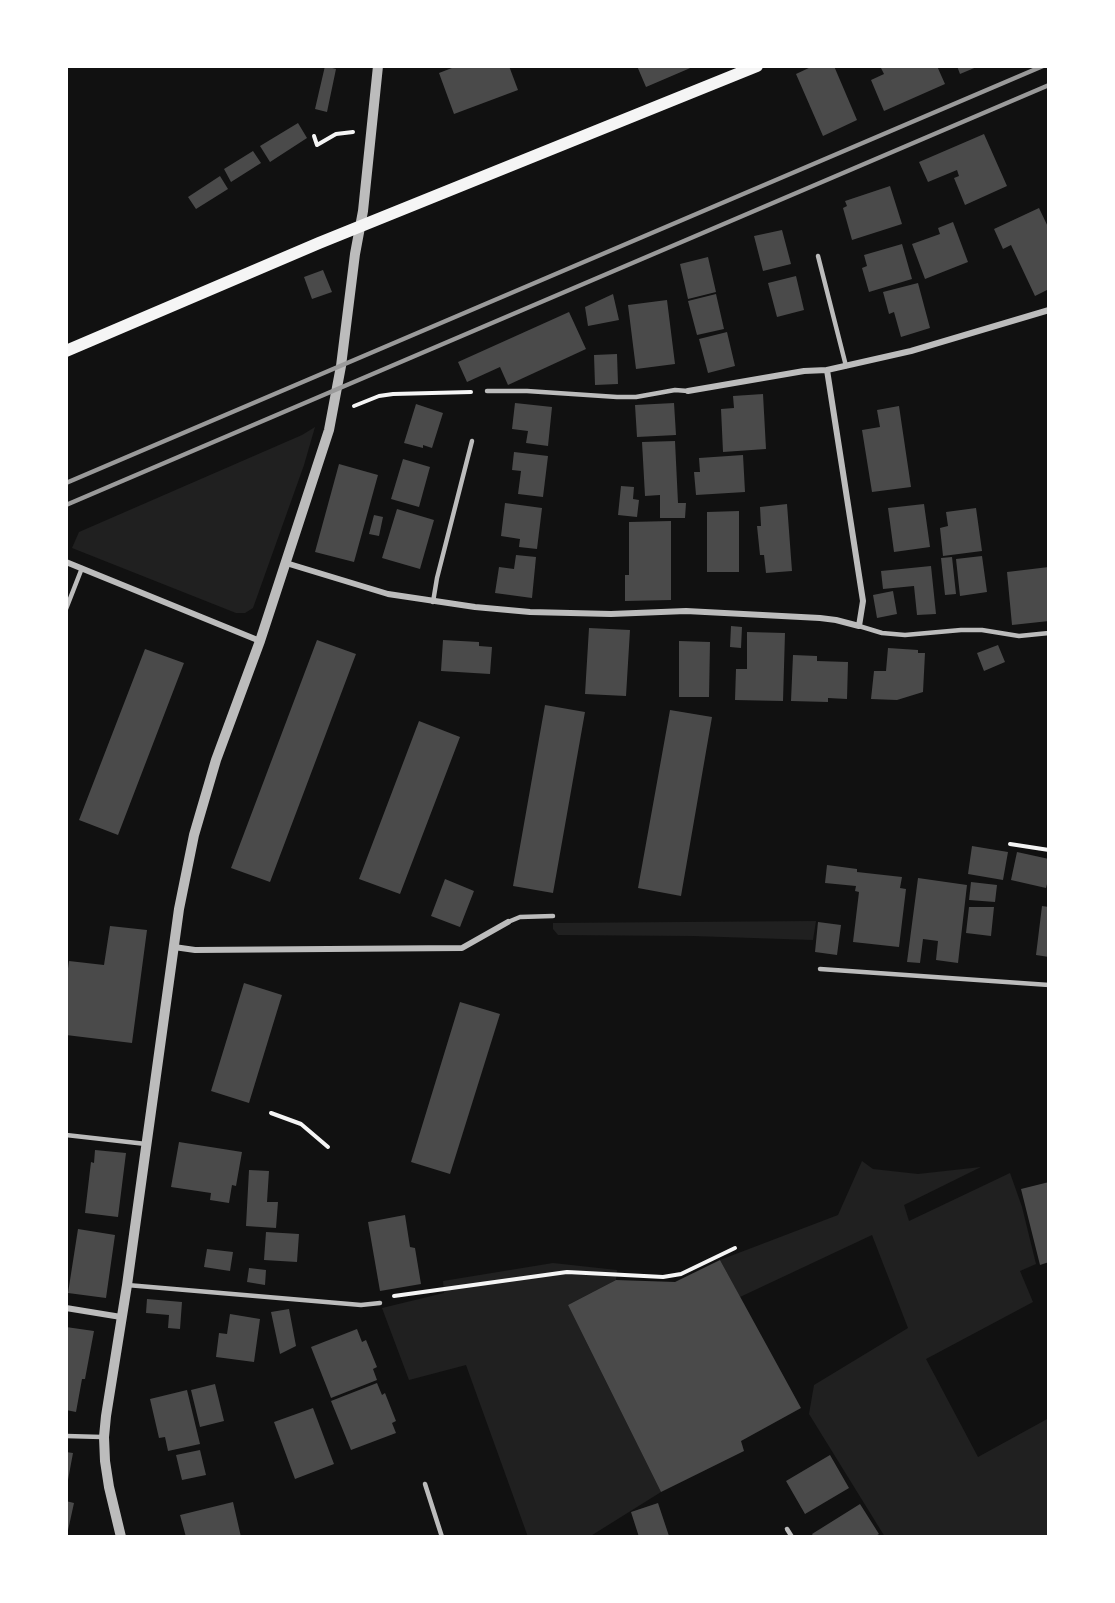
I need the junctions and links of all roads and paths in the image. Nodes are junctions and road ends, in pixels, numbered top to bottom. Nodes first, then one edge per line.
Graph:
1 (378, 66) edge
2 (757, 66) edge
3 (354, 132) dead end
4 (314, 136) dead end
5 (358, 228) junction
6 (818, 256) dead end
7 (1049, 309) edge
8 (66, 351) edge
9 (846, 366) junction
10 (827, 370) junction
11 (487, 391) joint
12 (688, 391) joint
13 (333, 414) junction
14 (472, 441) dead end
15 (66, 562) edge
16 (286, 562) junction
17 (82, 568) junction
18 (433, 602) junction
19 (66, 609) edge
20 (859, 626) junction
21 (1049, 633) edge
22 (260, 641) junction
23 (1010, 844) dead end
24 (1049, 849) edge
25 (554, 916) dead end
26 (508, 922) joint
27 (174, 947) junction
28 (820, 969) dead end
29 (1049, 985) edge
30 (271, 1113) dead end
31 (66, 1135) edge
32 (146, 1144) junction
33 (328, 1147) dead end
34 (735, 1248) dead end
35 (127, 1286) junction
36 (380, 1303) joint
37 (66, 1308) edge
38 (121, 1317) junction
39 (66, 1436) edge
40 (104, 1437) junction
41 (425, 1484) dead end
42 (787, 1529) dead end
43 (121, 1537) edge
44 (442, 1537) edge
45 (792, 1537) edge

1 - 5 street
2 - 5 main road
3 - 4 path
5 - 8 main road
5 - 13 street
6 - 9 lane
7 - 9 street
9 - 10 street
10 - 12 street
10 - 20 street
11 - 12 lane
11 - 13 path
13 - 16 street
14 - 18 lane
15 - 17 street
16 - 18 street
16 - 22 street
17 - 19 lane
17 - 22 street
18 - 20 street
20 - 21 lane
22 - 27 street
23 - 24 path
25 - 26 lane
26 - 27 street
27 - 32 street
28 - 29 lane
30 - 33 path
31 - 32 lane
32 - 35 street
34 - 36 path
35 - 36 lane
35 - 38 street
37 - 38 street
38 - 40 street
39 - 40 lane
40 - 43 street
41 - 44 lane
42 - 45 lane

